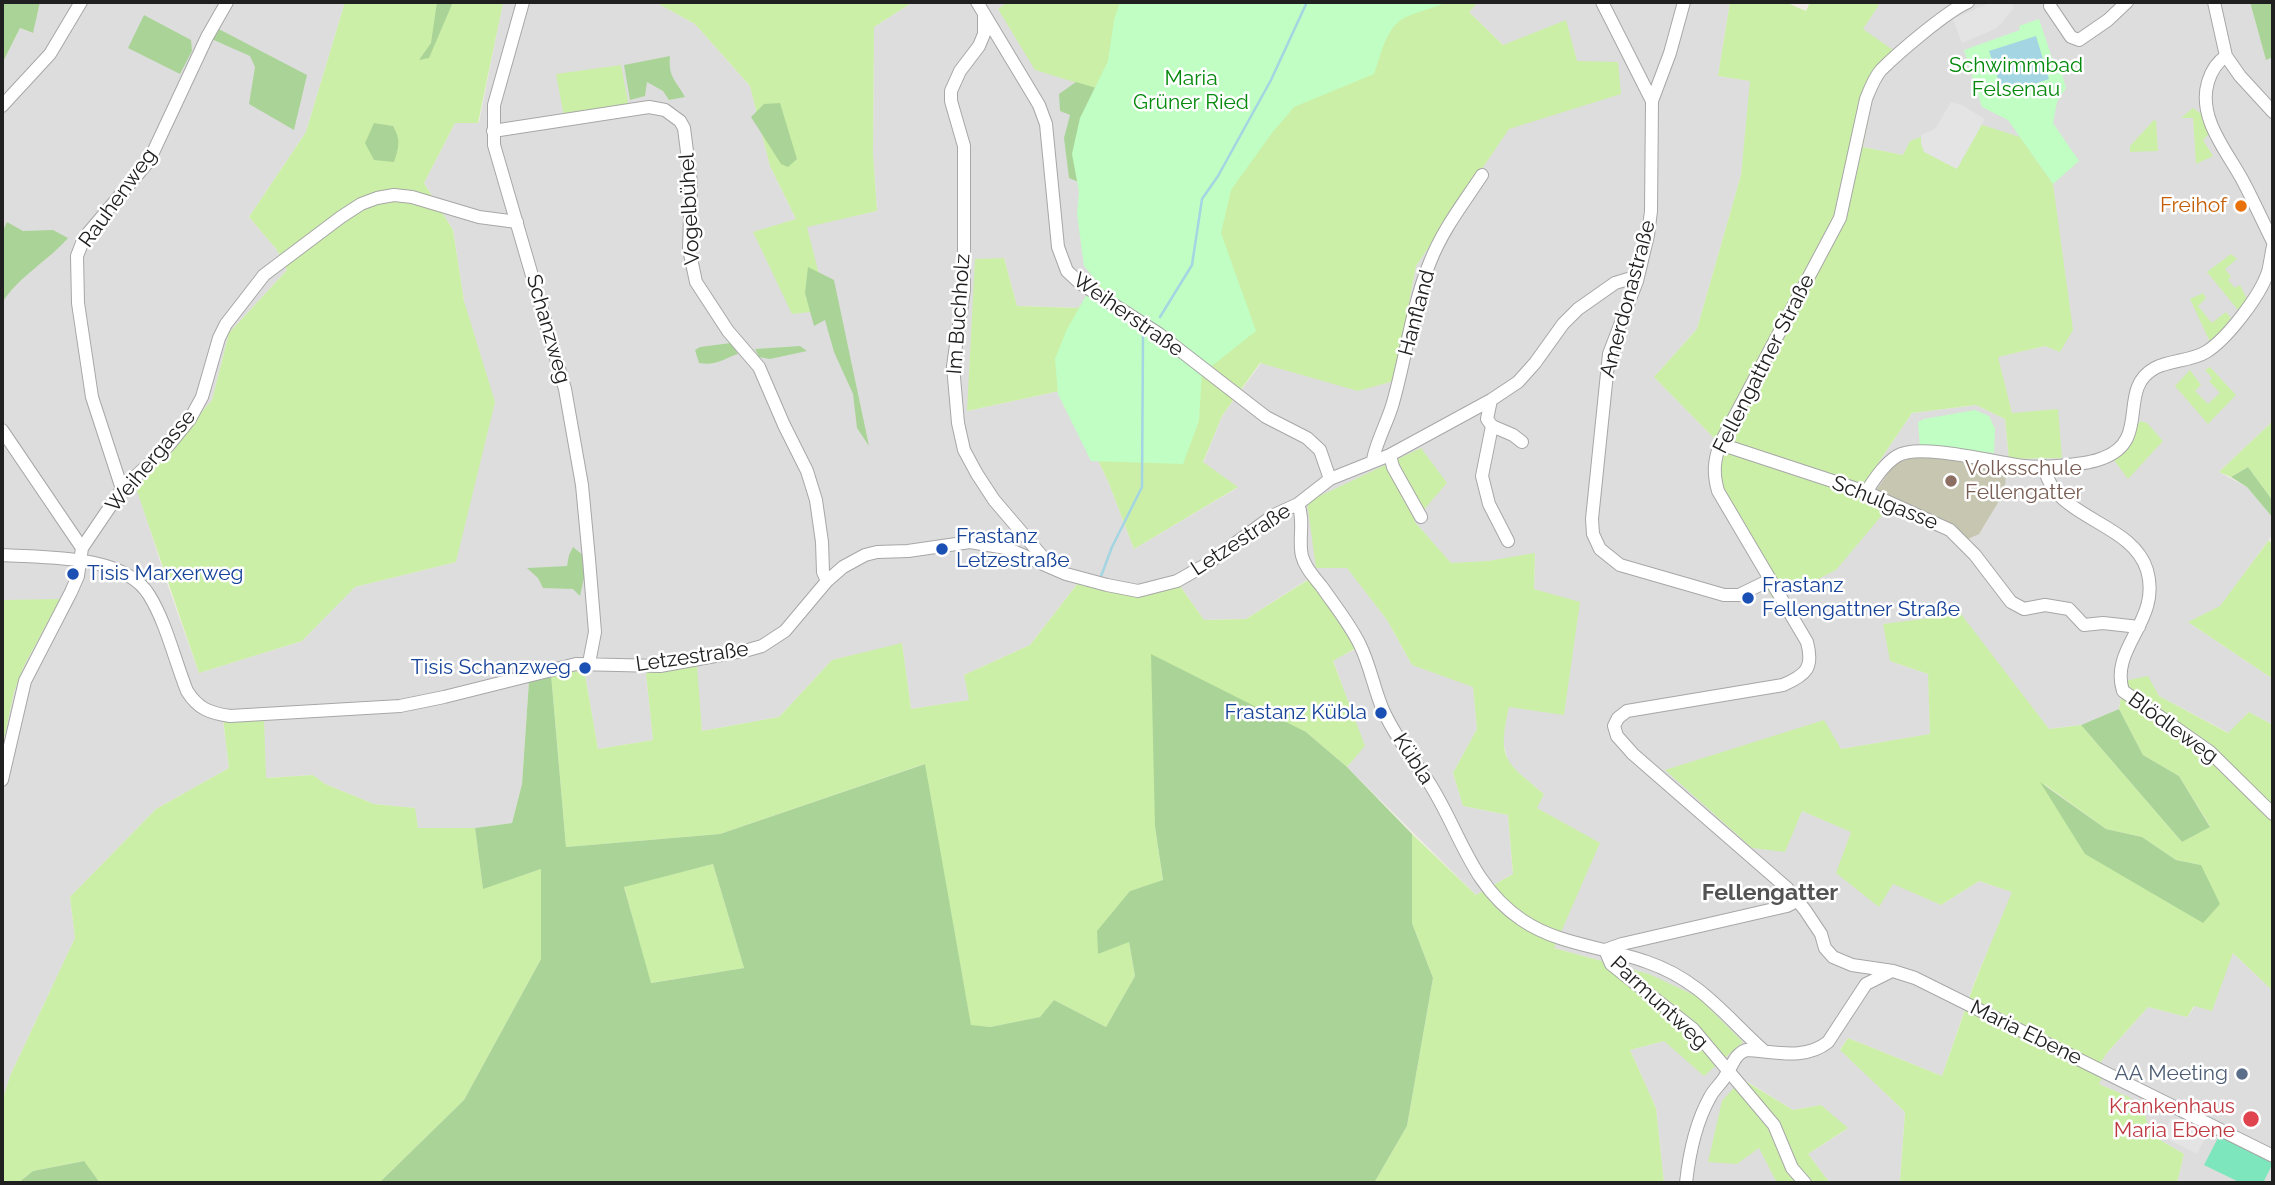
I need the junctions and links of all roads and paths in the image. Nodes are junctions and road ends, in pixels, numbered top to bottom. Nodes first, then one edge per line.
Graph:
1 (81, 2) edge
2 (226, 2) edge
3 (523, 2) edge
4 (977, 2) edge
5 (1602, 2) edge
6 (1684, 2) edge
7 (1968, 2) edge
8 (2127, 2) edge
9 (2214, 2) edge
10 (2050, 6) dead end
11 (984, 16) junction
12 (2226, 56) junction
13 (1652, 101) junction
14 (2, 106) edge
15 (2273, 112) edge
16 (493, 131) junction
17 (1482, 175) dead end
18 (517, 222) junction
19 (2273, 244) edge
20 (1637, 281) junction
21 (1491, 400) junction
22 (1492, 426) junction
23 (2, 430) edge
24 (1522, 442) dead end
25 (1720, 444) junction
26 (1390, 455) junction
27 (1373, 461) junction
28 (2044, 466) junction
29 (1330, 479) junction
30 (122, 489) junction
31 (1866, 492) junction
32 (1298, 504) junction
33 (1421, 517) dead end
34 (1508, 541) dead end
35 (2, 555) edge
36 (81, 555) junction
37 (1052, 567) junction
38 (1770, 580) junction
39 (827, 581) junction
40 (2139, 627) junction
41 (589, 663) junction
42 (2, 780) edge
43 (2273, 814) edge
44 (1798, 900) junction
45 (1605, 950) junction
46 (1893, 971) junction
47 (1763, 1051) junction
48 (1728, 1071) junction
49 (2273, 1156) edge
50 (1686, 1183) edge
51 (1805, 1183) edge

1 - 14 street
2 - 30 street, Rauhenweg
3 - 16 street, Schanzweg
4 - 11 street
5 - 13 street, Amerdonastraße
6 - 13 street
7 - 25 street, Fellengattner Straße
8 - 10 street
9 - 12 street
11 - 29 street, Weiherstraße
11 - 37 street, Im Buchholz
12 - 15 street
12 - 19 street
13 - 20 street, Amerdonastraße
16 - 18 street, Schanzweg
16 - 39 street, Vogelbühel
17 - 27 street, Hanfland
18 - 30 street, Weihergasse
18 - 41 street, Schanzweg
19 - 28 street
20 - 21 street, Letzestraße
20 - 38 street, Amerdonastraße
21 - 22 street
21 - 26 street, Letzestraße
22 - 24 street
22 - 34 street
23 - 36 street
25 - 31 street, Schulgasse
25 - 38 street, Fellengattner Straße
26 - 27 street, Letzestraße
26 - 33 street
27 - 29 street, Letzestraße
28 - 31 street
28 - 40 street, Blödleweg
29 - 32 street, Letzestraße
30 - 36 street, Weihergasse
31 - 40 street, Schulgasse
32 - 37 street, Letzestraße
32 - 45 street, Kübla
35 - 36 street, Letzestraße
36 - 41 street, Letzestraße
36 - 42 street, Weihergasse
37 - 39 street, Letzestraße
38 - 44 street, Fellengattner Straße
39 - 41 street, Letzestraße
40 - 43 street, Blödleweg
44 - 45 street, Parmuntweg
44 - 46 street, Maria Ebene
45 - 47 street, Kübla
45 - 48 street, Parmuntweg
46 - 47 street
46 - 49 street, Maria Ebene
47 - 48 street
48 - 50 street
48 - 51 street, Parmuntweg

